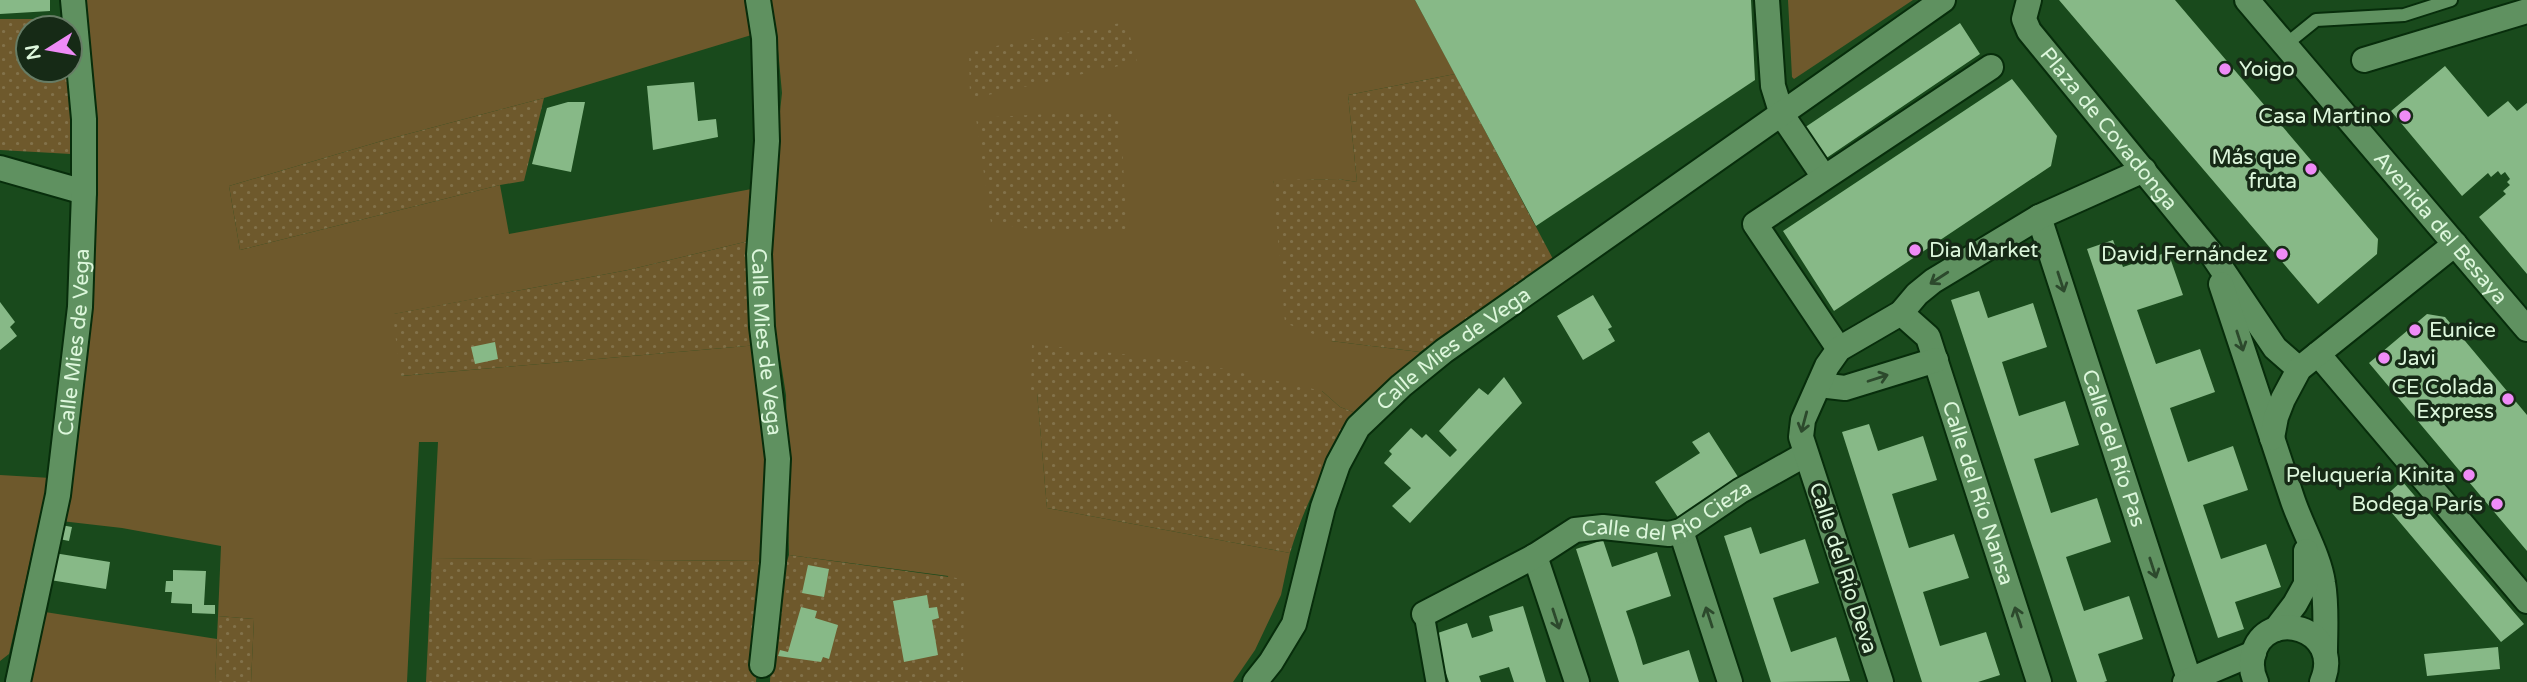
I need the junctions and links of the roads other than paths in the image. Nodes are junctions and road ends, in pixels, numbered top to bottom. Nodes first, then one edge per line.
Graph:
1 (73, 0) edge
2 (758, 0) edge
3 (1767, 0) edge
4 (1943, 0) edge
5 (2029, 0) edge
6 (2247, 0) edge
7 (2451, 0) edge
8 (2527, 11) edge
9 (2285, 45) junction
10 (2364, 60) dead end
11 (1991, 67) dead end
12 (1782, 115) junction
13 (0, 168) edge
14 (2144, 170) junction
15 (1824, 177) junction
16 (84, 192) junction
17 (2039, 217) junction
18 (2455, 244) junction
19 (2211, 253) junction
20 (1901, 313) junction
21 (2527, 329) edge
22 (1839, 349) junction
23 (1936, 360) junction
24 (2309, 361) junction
25 (1819, 385) junction
26 (2273, 438) junction
27 (1805, 454) junction
28 (1681, 531) junction
29 (2306, 537) junction
30 (1535, 556) junction
31 (2527, 601) edge
32 (1424, 614) joint
33 (2276, 629) junction
34 (2254, 653) junction
35 (2325, 653) junction
36 (762, 674) edge
37 (2187, 681) edge
38 (18, 682) edge
39 (1255, 682) edge
40 (1436, 682) edge
41 (1577, 682) edge
42 (1730, 682) edge
43 (1881, 682) edge
44 (2039, 682) edge
45 (2256, 682) edge
46 (2322, 682) edge

1 - 16 street, Calle Mies de Vega
2 - 36 street, Calle Mies de Vega
3 - 12 street
4 - 12 street, Calle Mies de Vega
5 - 14 street, Plaza de Covadonga
6 - 9 street, Avenida del Besaya
7 - 9 lane
8 - 10 street
9 - 18 street, Avenida del Besaya
11 - 15 street
12 - 15 street
12 - 39 street, Calle Mies de Vega
13 - 16 street
14 - 17 street
14 - 19 street, Plaza de Covadonga
15 - 22 street
16 - 38 street, Calle Mies de Vega
17 -> 20 street
17 -> 37 street, Calle del Río Pas
18 - 21 street, Avenida del Besaya
18 - 24 street
19 - 24 street, Plaza de Covadonga
19 -> 26 street, Plaza de Covadonga
20 - 22 street
20 - 23 street, Calle del Río Nansa
22 - 25 street
25 -> 23 street
44 -> 23 street, Calle del Río Nansa
24 - 26 street
24 - 31 street, Plaza de Covadonga
25 -> 27 street
26 - 29 street, Plaza de Covadonga
27 - 28 street, Calle del Río Cieza
27 - 43 street, Calle del Río Deva
28 - 30 street, Calle del Río Cieza
42 -> 28 street
29 - 33 street, Plaza de Covadonga
29 - 35 street, Plaza de Covadonga
30 - 32 street, Calle del Río Cieza
30 -> 41 street
32 - 40 street
33 - 34 street, Plaza de Covadonga
33 - 35 street
34 - 37 street
34 - 45 street
35 - 46 street, Plaza de Covadonga

